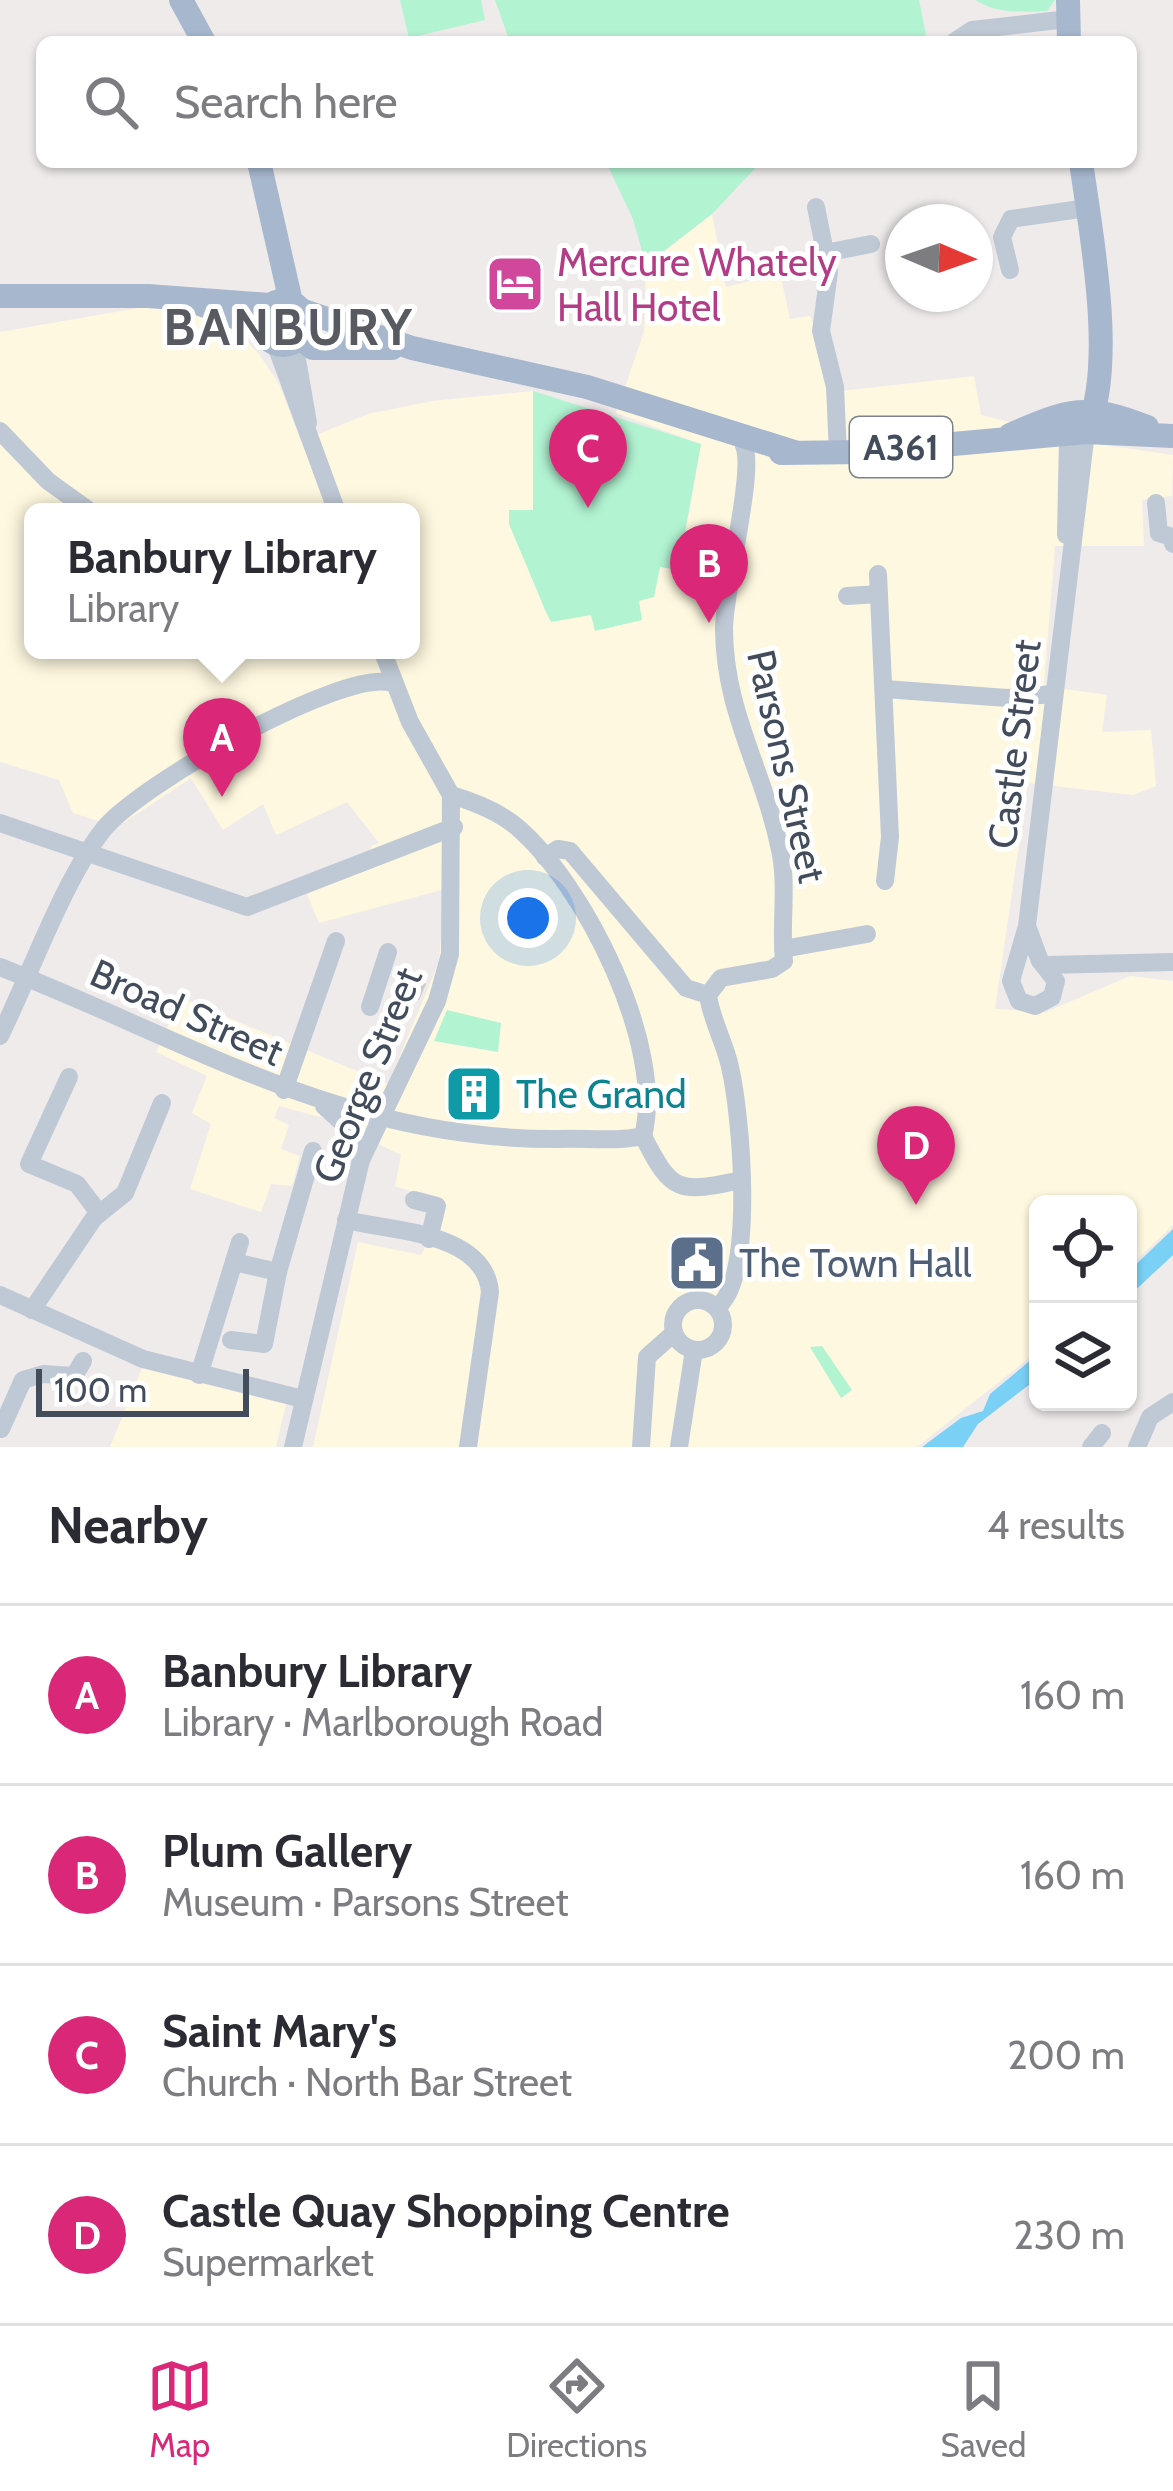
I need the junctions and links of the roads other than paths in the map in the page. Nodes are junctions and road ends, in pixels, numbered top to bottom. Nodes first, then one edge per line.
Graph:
1 (182, 0) edge
2 (1069, 20) edge
3 (201, 36) edge
4 (963, 36) edge
5 (260, 168) edge
6 (1082, 168) edge
7 (816, 207) dead end
8 (1087, 208) junction
9 (871, 244) dead end
10 (825, 254) junction
11 (1010, 270) dead end
12 (0, 296) edge
13 (283, 321) junction
14 (1082, 422) junction
15 (0, 431) edge
16 (719, 432) junction
17 (1172, 436) edge
18 (744, 446) junction
19 (794, 452) junction
20 (838, 453) junction
21 (79, 503) edge
22 (334, 503) edge
23 (1156, 503) dead end
24 (1173, 546) edge
25 (847, 596) dead end
26 (371, 659) edge
27 (383, 659) edge
28 (392, 683) junction
29 (345, 686) junction
30 (884, 689) junction
31 (1052, 702) junction
32 (451, 795) junction
33 (0, 824) edge
34 (454, 826) junction
35 (90, 850) junction
36 (545, 857) junction
37 (885, 881) dead end
38 (1027, 926) junction
39 (866, 934) dead end
40 (336, 941) dead end
41 (388, 952) dead end
42 (783, 955) junction
43 (1173, 962) edge
44 (0, 967) edge
45 (1017, 967) junction
46 (1048, 969) junction
47 (382, 976) junction
48 (28, 978) junction
49 (406, 985) tunnel mouth
50 (708, 995) junction
51 (370, 1007) dead end
52 (0, 1036) edge
53 (69, 1077) dead end
54 (284, 1090) junction
55 (320, 1102) junction
56 (162, 1103) dead end
57 (380, 1119) junction
58 (643, 1136) junction
59 (313, 1151) dead end
60 (361, 1160) junction
61 (742, 1180) junction
62 (415, 1200) dead end
63 (99, 1213) junction
64 (346, 1220) junction
65 (429, 1239) junction
66 (278, 1272) junction
67 (0, 1294) edge
68 (717, 1306) junction
69 (32, 1310) junction
70 (674, 1333) junction
71 (231, 1340) dead end
72 (694, 1351) junction
73 (83, 1360) dead end
74 (199, 1375) junction
75 (303, 1400) junction
76 (1173, 1402) edge
77 (1, 1429) edge
78 (293, 1447) edge
79 (468, 1447) edge
80 (641, 1447) edge
81 (680, 1447) edge
82 (1137, 1447) edge

1 - 3 main road
2 - 4 street
5 - 13 main road
6 - 8 main road
7 - 10 street
8 - 11 street
8 - 14 main road
9 - 10 street
10 - 20 street
12 - 13 main road, A361
13 - 16 main road, A361
13 - 22 street
14 - 17 main road, A361
14 - 20 main road, A361
14 - 31 street, Castle Street
15 - 21 street
16 - 18 main road, A361
16 - 19 main road, A361
18 - 19 main road, A361
18 - 42 street, Parsons Street
19 - 20 main road, A361
23 - 24 street
25 - 30 street
26 - 29 street
27 - 28 street
28 - 29 street
28 - 32 street
29 - 35 street
30 - 31 street
30 - 37 street
31 - 38 street, Castle Street
32 - 34 street, George Street
32 - 36 street
33 - 35 street
34 - 35 street
34 - 57 street, George Street
35 - 48 street
36 - 50 street
36 - 58 street
38 - 45 street, Castle Street
38 - 46 street, Castle Street
39 - 42 street
40 - 54 street
41 - 47 street
42 - 50 street
43 - 46 street
44 - 48 street, Broad Street
45 - 46 street
45 - 46 street
47 - 49 street
47 - 51 street
48 - 52 street
48 - 54 street, Broad Street
50 - 61 street
53 - 63 street
54 - 55 street, Broad Street
55 - 57 street, Broad Street
55 - 60 street, Broad Street
56 - 63 street
57 - 58 street, Broad Street
57 - 60 street, George Street
58 - 61 street
59 - 66 street
60 - 64 street, George Street
61 - 68 street
62 - 65 street
63 - 69 street
64 - 65 street
64 - 75 street, George Street
65 - 79 street
66 - 71 street
66 - 74 street
67 - 69 street
68 - 70 street
68 - 72 street
69 - 74 street
70 - 72 street
70 - 80 street
72 - 81 street
73 - 77 street
74 - 75 street
75 - 78 street, George Street
76 - 82 street

